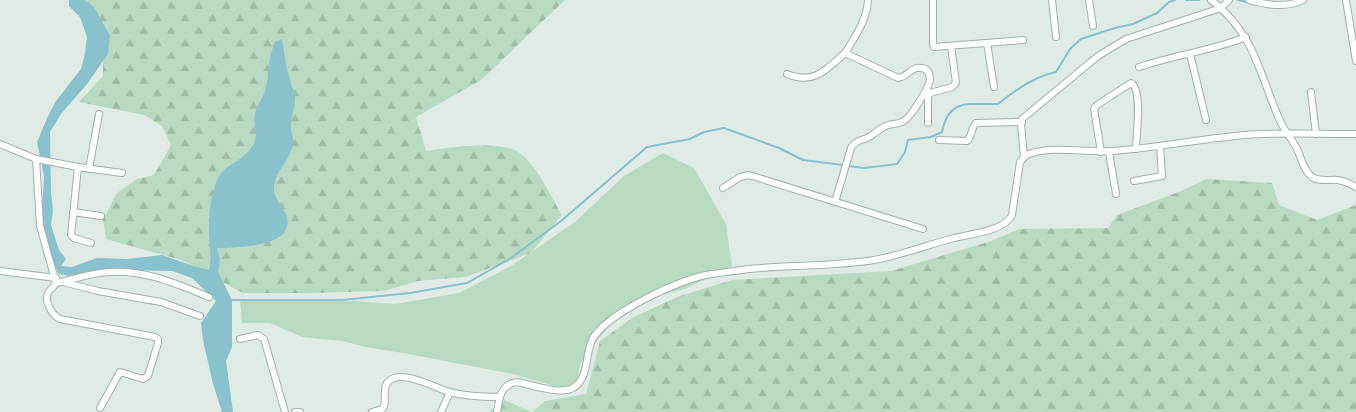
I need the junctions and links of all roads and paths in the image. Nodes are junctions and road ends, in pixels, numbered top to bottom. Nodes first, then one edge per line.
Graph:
1 (868, 0) edge
2 (933, 0) edge
3 (1052, 0) edge
4 (1090, 0) edge
5 (1229, 0) edge
6 (1249, 0) edge
7 (1303, 0) edge
8 (1346, 0) edge
9 (1212, 1) edge
10 (1221, 8) junction
11 (1353, 22) edge
12 (1093, 26) dead end
13 (1056, 37) dead end
14 (1246, 37) junction
15 (1023, 40) dead end
16 (987, 43) junction
17 (951, 46) junction
18 (845, 53) junction
19 (1190, 54) junction
20 (1356, 60) edge
21 (1139, 67) dead end
22 (787, 74) dead end
23 (994, 87) dead end
24 (1311, 92) dead end
25 (99, 114) dead end
26 (1206, 120) dead end
27 (1022, 122) junction
28 (928, 123) dead end
29 (1286, 133) junction
30 (1316, 134) junction
31 (1356, 134) edge
32 (939, 140) dead end
33 (0, 144) edge
34 (1160, 146) junction
35 (1136, 149) junction
36 (1100, 152) junction
37 (1109, 152) junction
38 (1024, 156) junction
39 (38, 159) junction
40 (78, 167) junction
41 (89, 169) junction
42 (122, 172) dead end
43 (1134, 181) dead end
44 (1356, 186) edge
45 (723, 188) dead end
46 (1116, 194) dead end
47 (835, 202) junction
48 (73, 212) junction
49 (101, 216) dead end
50 (923, 229) dead end
51 (91, 243) dead end
52 (0, 271) edge
53 (58, 281) junction
54 (209, 297) dead end
55 (200, 316) dead end
56 (240, 339) dead end
57 (450, 392) junction
58 (499, 397) junction
59 (100, 408) dead end
60 (285, 412) edge
61 (295, 412) edge
62 (300, 412) edge
63 (372, 412) edge
64 (441, 412) edge
65 (497, 412) edge

1 - 18 street
2 - 17 street
3 - 13 street
4 - 12 street
5 - 10 street
6 - 7 street
8 - 11 street
9 - 10 street
10 - 14 street
10 - 27 street
11 - 20 street
14 - 19 street
14 - 29 street
15 - 16 street
16 - 17 street
16 - 23 street
17 - 28 street
18 - 22 street
18 - 47 street
19 - 21 street
19 - 26 street
24 - 30 street
25 - 41 street
27 - 32 street
27 - 38 street
29 - 30 street
29 - 34 street
29 - 44 street
30 - 31 street
33 - 39 street
34 - 35 street
34 - 43 street
35 - 36 street
35 - 37 street
36 - 37 street
36 - 38 street
37 - 46 street
38 - 58 street
39 - 40 street
39 - 53 street
40 - 41 street
40 - 48 street
41 - 42 street
45 - 47 street
47 - 50 street
48 - 49 street
48 - 51 street
52 - 53 street
53 - 54 street
53 - 55 street
53 - 59 street
56 - 60 street
57 - 58 street
57 - 63 street
57 - 64 street
58 - 65 street
61 - 62 street

